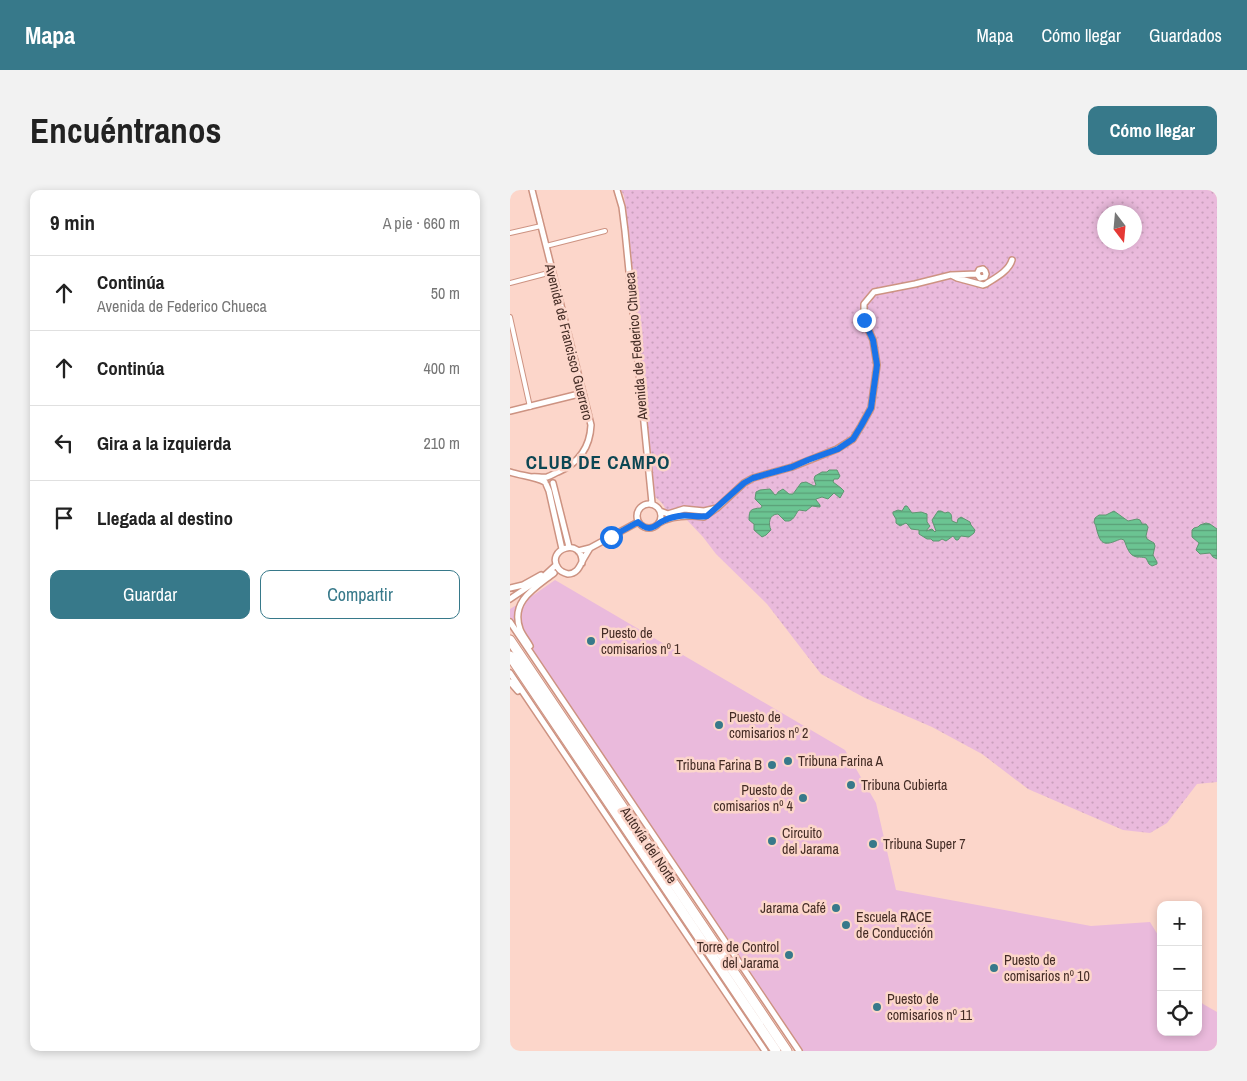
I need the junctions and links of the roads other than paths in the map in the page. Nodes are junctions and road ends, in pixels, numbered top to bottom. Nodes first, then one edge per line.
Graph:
1 (532, 190) edge
2 (617, 190) edge
3 (541, 226) junction
4 (605, 232) dead end
5 (510, 233) edge
6 (546, 246) junction
7 (1012, 260) dead end
8 (552, 272) junction
9 (951, 275) junction
10 (510, 283) edge
11 (986, 284) junction
12 (510, 317) edge
13 (584, 393) junction
14 (530, 407) junction
15 (510, 411) edge
16 (562, 470) junction
17 (510, 472) edge
18 (546, 481) junction
19 (553, 482) junction
20 (652, 503) junction
21 (660, 511) junction
22 (703, 514) junction
23 (638, 522) junction
24 (659, 524) junction
25 (570, 547) junction
26 (590, 548) junction
27 (562, 549) junction
28 (578, 551) junction
29 (582, 563) junction
30 (556, 565) junction
31 (552, 572) junction
32 (561, 572) junction
33 (510, 588) edge
34 (510, 599) edge
35 (510, 622) edge
36 (510, 640) edge
37 (510, 656) edge
38 (510, 673) edge
39 (510, 682) edge
40 (553, 685) junction
41 (546, 726) junction
42 (765, 1051) edge
43 (776, 1051) edge
44 (787, 1051) edge
45 (799, 1051) edge

1 - 3 street, Avenida de Francisco Guerrero
2 - 20 street, Avenida de Federico Chueca
3 - 5 street
3 - 6 street, Avenida de Francisco Guerrero
4 - 6 street
6 - 8 street, Avenida de Francisco Guerrero
7 - 11 street
8 - 10 street
8 - 13 street, Avenida de Francisco Guerrero
9 - 11 street
9 - 11 street
9 - 22 street
12 - 14 street
13 - 14 street
13 - 16 street, Avenida de Francisco Guerrero
14 - 15 street
16 - 18 street
16 - 19 street, Avenida de Francisco Guerrero
17 - 18 street
18 - 19 street
18 - 27 street
19 - 25 street
20 - 21 street
20 - 23 street
21 - 22 street
21 - 24 street
22 - 24 street
23 - 24 street
23 - 26 street
25 - 27 street
25 - 28 street
26 - 28 street
26 - 29 street
27 - 30 street
28 - 29 street
29 - 32 street
30 - 31 street
30 - 32 street
31 - 32 street
31 - 33 street
31 - 34 street
31 - 40 street
35 - 40 street
36 - 44 highway, Autovía del Norte
37 - 43 highway, Autovía del Norte
38 - 41 street
39 - 41 street
40 - 45 street
41 - 42 street

